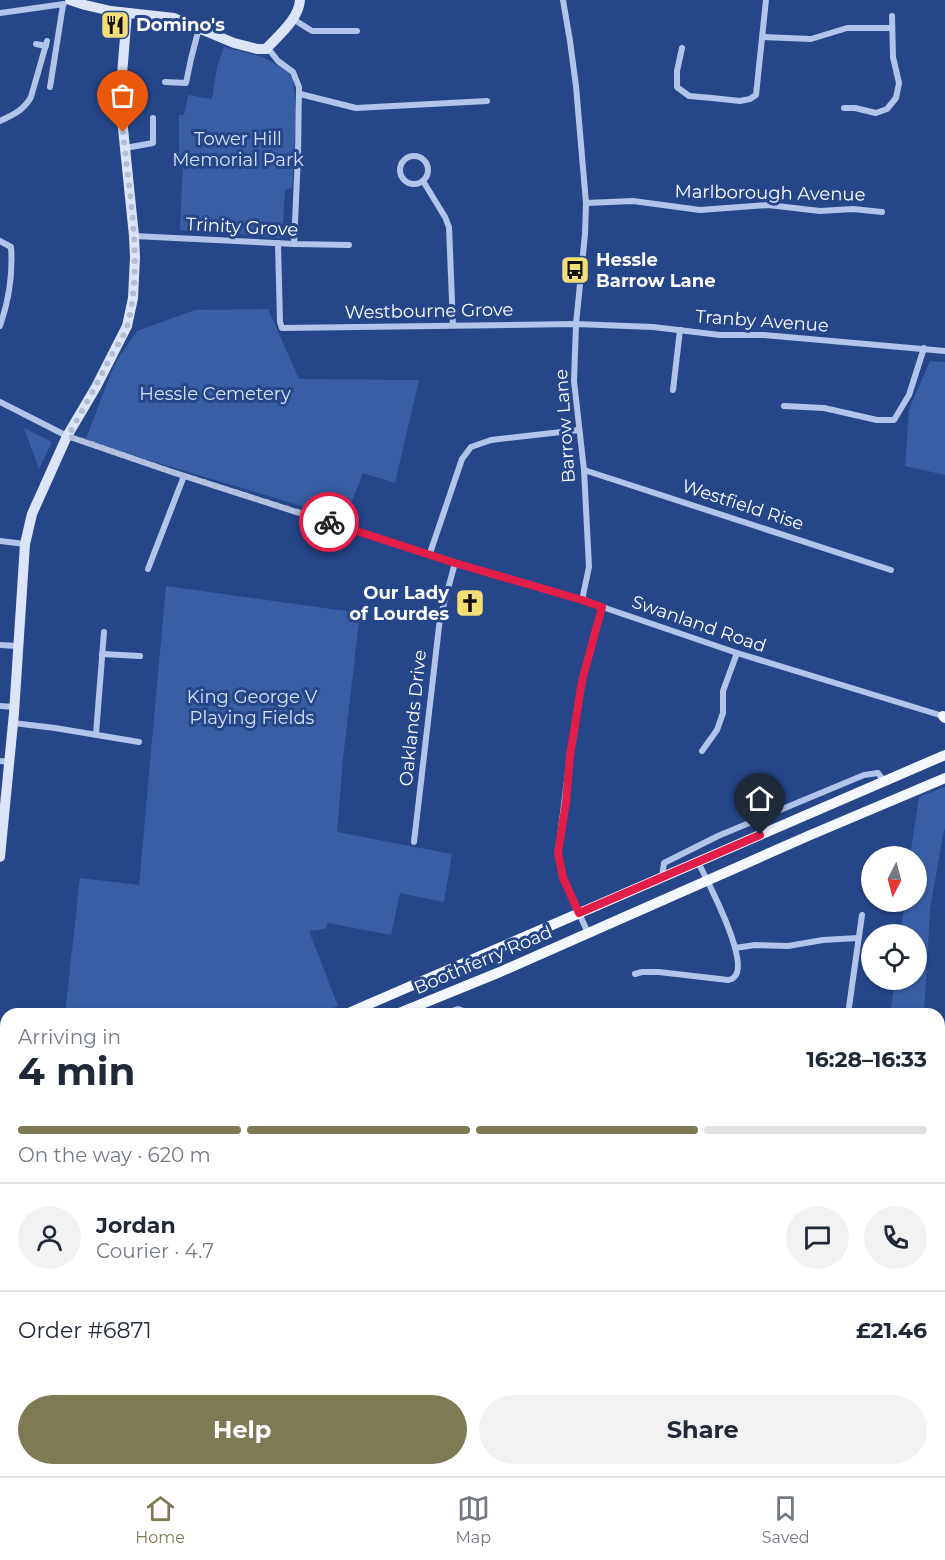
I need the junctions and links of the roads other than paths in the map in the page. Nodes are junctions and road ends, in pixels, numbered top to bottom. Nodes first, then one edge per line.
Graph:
1 (300, 0) edge
2 (562, 0) edge
3 (766, 0) edge
4 (68, 2) edge
5 (0, 13) edge
6 (127, 13) junction
7 (892, 16) dead end
8 (293, 19) junction
9 (199, 28) junction
10 (892, 28) junction
11 (357, 31) dead end
12 (763, 36) junction
13 (36, 44) dead end
14 (682, 48) dead end
15 (266, 49) junction
16 (165, 82) dead end
17 (50, 87) dead end
18 (300, 94) junction
19 (487, 101) dead end
20 (844, 108) dead end
21 (153, 118) dead end
22 (0, 121) edge
23 (125, 148) junction
24 (423, 181) junction
25 (586, 203) junction
26 (882, 212) dead end
27 (134, 237) junction
28 (0, 241) edge
29 (278, 243) junction
30 (294, 244) junction
31 (349, 245) dead end
32 (576, 324) junction
33 (453, 325) junction
34 (0, 326) edge
35 (680, 330) junction
36 (924, 348) junction
37 (945, 351) edge
38 (673, 390) dead end
39 (0, 402) edge
40 (784, 406) dead end
41 (579, 430) junction
42 (68, 436) junction
43 (584, 470) junction
44 (184, 476) junction
45 (0, 541) edge
46 (25, 544) junction
47 (430, 553) junction
48 (455, 563) junction
49 (148, 569) dead end
50 (891, 570) dead end
51 (582, 600) junction
52 (602, 607) junction
53 (104, 632) dead end
54 (0, 645) edge
55 (18, 646) junction
56 (736, 653) junction
57 (102, 654) junction
58 (140, 656) dead end
59 (0, 706) edge
60 (15, 707) junction
61 (944, 717) edge
62 (13, 723) junction
63 (96, 734) junction
64 (139, 742) dead end
65 (702, 751) dead end
66 (945, 755) edge
67 (5, 762) edge
68 (945, 778) edge
69 (885, 782) junction
70 (414, 842) dead end
71 (0, 857) edge
72 (698, 862) junction
73 (662, 877) junction
74 (707, 881) junction
75 (579, 913) junction
76 (862, 915) dead end
77 (588, 933) junction
78 (858, 938) junction
79 (735, 948) junction
80 (635, 974) dead end
81 (849, 1007) dead end
82 (360, 1008) edge
83 (412, 1008) edge

1 - 8 street
2 - 25 street, Barrow Lane
3 - 12 street
4 - 5 street
4 - 6 street
4 - 17 street
6 - 9 street
6 - 23 street
7 - 10 street
8 - 11 street
8 - 15 street
9 - 15 street
9 - 16 street
10 - 12 street
10 - 20 street
12 - 14 street
13 - 22 street
15 - 18 street
18 - 19 street
18 - 30 street
21 - 23 street
23 - 27 street
24 - 24 street
24 - 33 street
25 - 26 street, Marlborough Avenue
25 - 32 street, Barrow Lane
27 - 29 street, Trinity Grove
27 - 42 street
28 - 34 street
29 - 30 street, Trinity Grove
29 - 33 street, Westbourne Grove
30 - 31 street, Trinity Grove
32 - 33 street, Westbourne Grove
32 - 35 street, Tranby Avenue
32 - 41 street, Barrow Lane
35 - 36 street, Tranby Avenue
35 - 38 street
36 - 37 street, Tranby Avenue
36 - 40 street
39 - 42 street, Swanland Road
41 - 43 street, Barrow Lane
41 - 47 street
42 - 44 street, Swanland Road
42 - 46 street
43 - 50 street, Westfield Rise
43 - 51 street, Barrow Lane
44 - 47 street, Swanland Road
44 - 49 street
45 - 46 street
46 - 55 street
47 - 48 street, Swanland Road
48 - 51 street, Swanland Road
48 - 70 street, Oaklands Drive
51 - 52 street, Swanland Road
52 - 56 street, Swanland Road
52 - 75 street
53 - 57 street
54 - 55 street
55 - 60 street
56 - 61 street, Swanland Road
56 - 65 street
57 - 58 street
57 - 63 street
59 - 60 street
60 - 62 street
62 - 63 street
62 - 67 street
63 - 64 street
66 - 69 main road, Boothferry Road
67 - 71 street
68 - 74 main road, Boothferry Road
69 - 72 main road, Boothferry Road
69 - 73 street, Boothferry Road
72 - 73 main road, Boothferry Road
72 - 74 street
73 - 75 main road, Boothferry Road
74 - 77 main road, Boothferry Road
74 - 79 street
75 - 77 street
75 - 82 main road, Boothferry Road
76 - 78 street
77 - 83 main road, Boothferry Road
78 - 79 street
78 - 81 street
79 - 80 street

